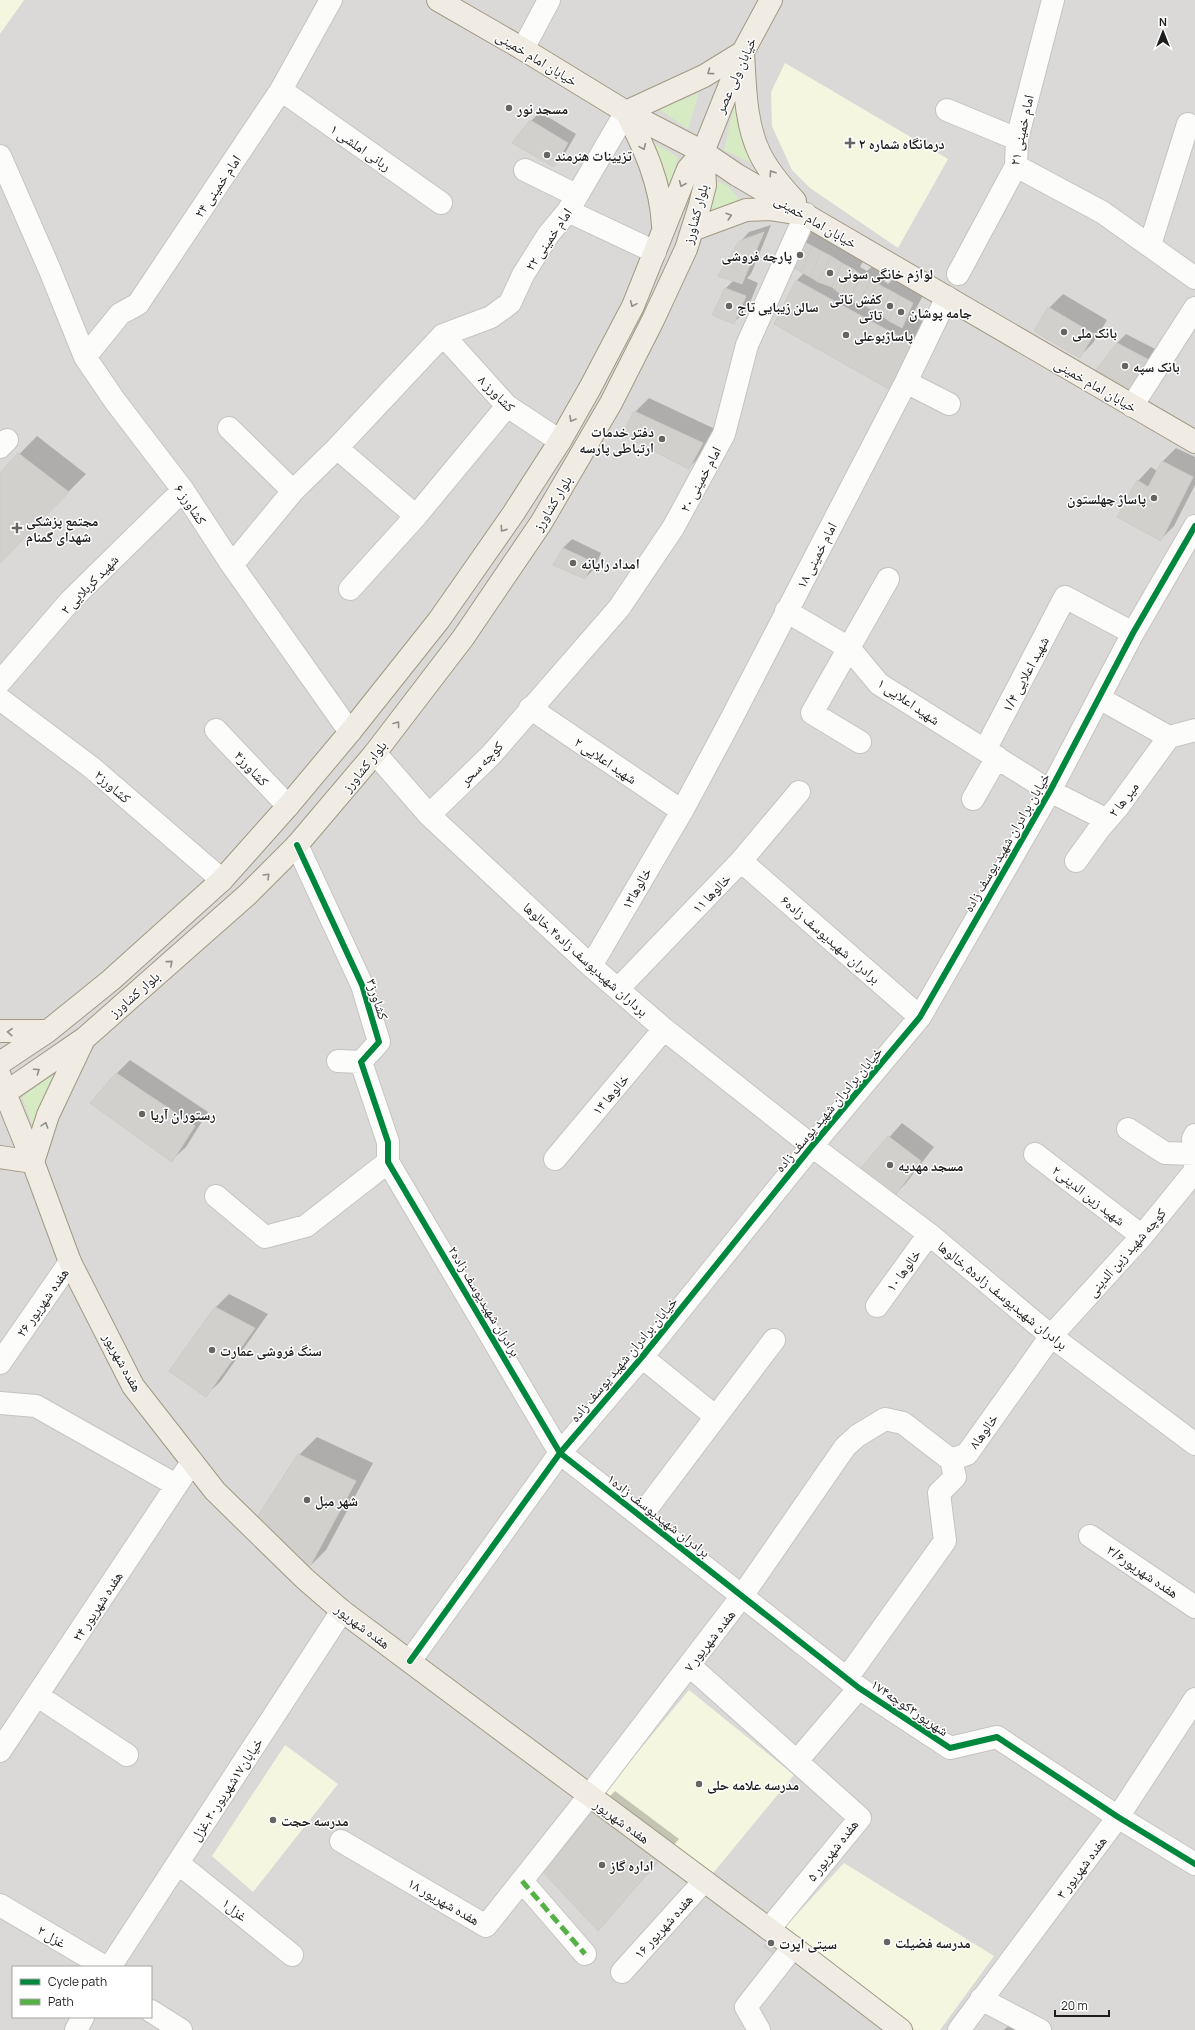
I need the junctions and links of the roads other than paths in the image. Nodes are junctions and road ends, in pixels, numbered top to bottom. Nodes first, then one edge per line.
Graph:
1 (331, 0) edge
2 (438, 0) edge
3 (549, 0) edge
4 (772, 0) edge
5 (1053, 0) edge
6 (523, 49) junction
7 (744, 52) junction
8 (281, 90) junction
9 (947, 110) dead end
10 (626, 112) junction
11 (1188, 124) dead end
12 (1017, 139) junction
13 (703, 152) junction
14 (0, 156) edge
15 (1016, 166) junction
16 (525, 170) dead end
17 (441, 203) dead end
18 (572, 203) junction
19 (806, 214) junction
20 (689, 239) junction
21 (660, 240) junction
22 (1150, 245) junction
23 (958, 274) dead end
24 (1195, 278) edge
25 (947, 297) junction
26 (1195, 308) edge
27 (443, 335) junction
28 (85, 357) junction
29 (906, 382) junction
30 (949, 404) dead end
31 (507, 406) junction
32 (1132, 406) junction
33 (229, 428) dead end
34 (560, 441) junction
35 (1195, 442) edge
36 (337, 448) junction
37 (183, 490) junction
38 (292, 491) junction
39 (416, 516) junction
40 (1195, 526) edge
41 (232, 565) junction
42 (888, 579) dead end
43 (350, 589) dead end
44 (786, 611) junction
45 (1133, 633) junction
46 (849, 648) junction
47 (0, 682) edge
48 (1099, 698) junction
49 (0, 699) edge
50 (530, 708) junction
51 (216, 730) dead end
52 (1195, 730) edge
53 (350, 732) junction
54 (1169, 737) junction
55 (860, 742) dead end
56 (375, 753) junction
57 (991, 754) junction
58 (1050, 790) junction
59 (799, 792) dead end
60 (973, 799) dead end
61 (288, 806) junction
62 (682, 811) junction
63 (429, 815) junction
64 (1107, 820) junction
65 (297, 845) junction
66 (1076, 861) dead end
67 (741, 862) junction
68 (222, 880) junction
69 (591, 966) junction
70 (618, 989) junction
71 (920, 1017) junction
72 (51, 1028) junction
73 (664, 1029) junction
74 (0, 1031) edge
75 (78, 1043) junction
76 (338, 1061) dead end
77 (361, 1062) junction
78 (0, 1063) edge
79 (2, 1088) edge
80 (1128, 1129) dead end
81 (1195, 1135) edge
82 (812, 1146) junction
83 (1195, 1150) edge
84 (1035, 1154) dead end
85 (0, 1157) edge
86 (555, 1159) dead end
87 (33, 1162) junction
88 (388, 1162) junction
89 (1195, 1166) edge
90 (216, 1196) dead end
91 (928, 1234) junction
92 (1142, 1236) junction
93 (70, 1262) junction
94 (877, 1306) dead end
95 (1051, 1336) junction
96 (774, 1340) dead end
97 (642, 1357) junction
98 (0, 1362) edge
99 (0, 1403) edge
100 (716, 1417) junction
101 (1195, 1444) edge
102 (560, 1453) junction
103 (950, 1460) junction
104 (192, 1462) junction
105 (176, 1485) junction
106 (641, 1516) junction
107 (1090, 1536) dead end
108 (742, 1596) junction
109 (1195, 1606) edge
110 (342, 1611) junction
111 (410, 1661) junction
112 (689, 1665) junction
113 (853, 1683) junction
114 (38, 1696) junction
115 (1195, 1699) edge
116 (0, 1751) edge
117 (127, 1755) dead end
118 (797, 1761) junction
119 (589, 1796) junction
120 (1118, 1817) junction
121 (341, 1841) dead end
122 (178, 1864) junction
123 (1195, 1864) edge
124 (522, 1881) junction
125 (704, 1881) junction
126 (0, 1905) edge
127 (769, 1929) junction
128 (793, 1947) junction
129 (585, 1954) dead end
130 (292, 1955) dead end
131 (103, 1966) edge
132 (111, 1966) edge
133 (622, 1972) dead end
134 (981, 1999) junction
135 (152, 2012) edge
136 (82, 2018) edge
137 (76, 2030) edge
138 (181, 2030) edge
139 (759, 2030) edge
140 (901, 2030) edge
141 (959, 2030) edge
142 (1040, 2030) edge

1 - 8 street, امام خمینی ۲۴
2 - 6 main road, خیابان امام خمینی
3 - 6 street
4 - 7 main road, خیابان ولی عصر
5 - 12 street, امام خمینی ۲۱
6 - 10 main road, خیابان امام خمینی
7 -> 10 main road
7 - 13 main road, خیابان ولی عصر
19 -> 7 main road
8 - 17 street, ربانی املشی ۱
8 - 28 street, امام خمینی ۲۴
9 - 12 street
10 - 13 main road, خیابان امام خمینی
10 - 18 street, امام خمینی ۲۲
10 -> 21 main road
11 - 22 street
12 - 15 street, امام خمینی ۲۱
13 - 19 main road, خیابان امام خمینی
13 - 20 main road, بلوار کشاورز
13 -> 21 main road, بلوار کشاورز
14 - 28 street, کشاورز ۶
15 - 22 street
15 - 23 street, امام خمینی ۲۱
16 - 18 street
18 - 21 street
18 - 27 street, امام خمینی ۲۲
20 -> 19 main road
19 - 25 main road, خیابان امام خمینی
19 - 50 street, امام خمینی ۲۰
20 - 21 main road
56 -> 20 main road, بلوار کشاورز
21 -> 34 main road, بلوار کشاورز
22 - 24 street
25 - 29 street, امام خمینی ۱۸
25 - 32 main road, خیابان امام خمینی
26 - 32 street
27 - 31 street, کشاورز ۸
27 - 36 street
28 - 37 street, کشاورز ۶
29 - 30 street
29 - 44 street, امام خمینی ۱۸
31 - 34 street, کشاورز ۸
31 - 39 street
32 - 35 main road, خیابان امام خمینی
33 - 38 street
34 -> 53 main road, بلوار کشاورز
36 - 38 street
36 - 39 street
37 - 41 street, کشاورز ۶
37 - 47 street, شهید کربلایی ۲
38 - 41 street
39 - 43 street
40 - 45 street, خیابان برادران شهید یوسف زاده
41 - 53 street, کشاورز ۶
42 - 46 street
44 - 46 street, شهید اعلایی ۱
44 - 62 street, امام خمینی ۱۸
45 - 48 street, خیابان برادران شهید یوسف زاده
45 - 57 street, شهید اعلایی ۱/۴
46 - 55 street
46 - 57 street, شهید اعلایی ۱
48 - 54 street
48 - 58 street, خیابان برادران شهید یوسف زاده
49 - 68 street, کشاورز۲
50 - 62 street, شهید اعلایی ۲
50 - 63 street, کوچه سحر
51 - 61 street, کشاورز۴
52 - 54 street
53 - 61 main road, بلوار کشاورز
54 - 64 street, میر ها ۲
56 - 63 street, برداران شهیدیوسف زاده۴,خالوها
56 - 65 main road, بلوار کشاورز
57 - 58 street, شهید اعلایی ۱
57 - 60 street, شهید اعلایی ۱/۴
58 - 64 street, شهید اعلایی ۱
58 - 71 street, خیابان برادران شهید یوسف زاده
59 - 67 street, خالوها ۱۱
61 - 68 main road, بلوار کشاورز
62 - 69 street, خالوها۱۳
63 - 69 street, برداران شهیدیوسف زاده۴,خالوها
64 - 66 street, میر ها ۲
75 -> 65 main road, بلوار کشاورز
65 - 77 street, کشاورز۳
67 - 70 street, خالوها ۱۱
67 - 71 street, برادران شهیدیوسف زاده۶
68 - 72 main road, بلوار کشاورز
69 - 70 street, برداران شهیدیوسف زاده۴,خالوها
70 - 73 street, برداران شهیدیوسف زاده۴,خالوها
71 - 82 street, خیابان برادران شهید یوسف زاده
72 -> 74 main road
72 - 75 main road
72 - 78 main road, بلوار کشاورز
73 - 82 street, برداران شهیدیوسف زاده۴,خالوها
73 - 86 street, خالوها ۱۴
79 -> 75 main road, بلوار کشاورز
87 -> 75 main road
76 - 77 street
77 - 88 street
79 - 87 main road, هفده شهریور
80 - 89 street
81 - 83 street
82 - 91 street, برادران شهیدیوسف زاده۵,خالوها
82 - 97 street, خیابان برادران شهید یوسف زاده
84 - 92 street, شهید زین الدینی۲
85 - 87 main road
87 - 93 main road, هفده شهریور
88 - 90 street
88 - 102 street, برادران شهیدیوسف زاده۲
89 - 92 street, کوچه شهید زین الدینی
91 - 94 street, خالوها ۱۰
91 - 95 street, برادران شهیدیوسف زاده۵,خالوها
92 - 95 street, کوچه شهید زین الدینی
93 - 98 street, هفده شهریور ۲۶
93 - 104 main road, هفده شهریور
95 - 101 street, برادران شهیدیوسف زاده۵,خالوها
95 - 103 street, خالوها۸
96 - 100 street
97 - 100 street
97 - 102 street, خیابان برادران شهید یوسف زاده
99 - 105 street
100 - 106 street
102 - 106 street, برادران شهیدیوسف زاده۱
102 - 111 street, خیابان برادران شهید یوسف زاده
103 - 108 street, هفده شهریور ۷
103 - 113 street
104 - 105 street, هفده شهریور ۲۴
104 - 110 main road, هفده شهریور
105 - 114 street, هفده شهریور ۲۴
106 - 108 street, برادران شهیدیوسف زاده۱
107 - 109 street, هفده شهریور۳/۶
108 - 112 street, هفده شهریور ۷
108 - 113 street, ۱۷شهریور۳کوچه۴
110 - 111 main road, هفده شهریور
110 - 122 street, خیابان۱۷شهریور۲۰,غزل
111 - 119 main road, هفده شهریور
112 - 118 street, هفده شهریور ۵
112 - 119 street, هفده شهریور ۷
113 - 118 street
113 - 120 street, ۱۷شهریور۳کوچه۴
114 - 116 street, هفده شهریور ۲۴
114 - 117 street
115 - 120 street, هفده شهریور ۳
118 - 127 street, هفده شهریور ۵
119 - 124 street, هفده شهریور ۱۸
119 - 125 main road, هفده شهریور
120 - 123 street, ۱۷شهریور۳کوچه۴
120 - 134 street, هفده شهریور ۳
121 - 124 street, هفده شهریور ۱۸
122 - 130 street, غزل۱
122 - 132 street, خیابان۱۷شهریور۲۰,غزل
124 - 129 street
125 - 127 main road, هفده شهریور
125 - 133 street, هفده شهریور ۱۶
126 - 131 street, غزل ۲
127 - 128 main road, هفده شهریور
128 - 139 street
128 - 140 main road, هفده شهریور
134 - 141 street, هفده شهریور ۳
134 - 142 street
135 - 138 street
136 - 137 street

